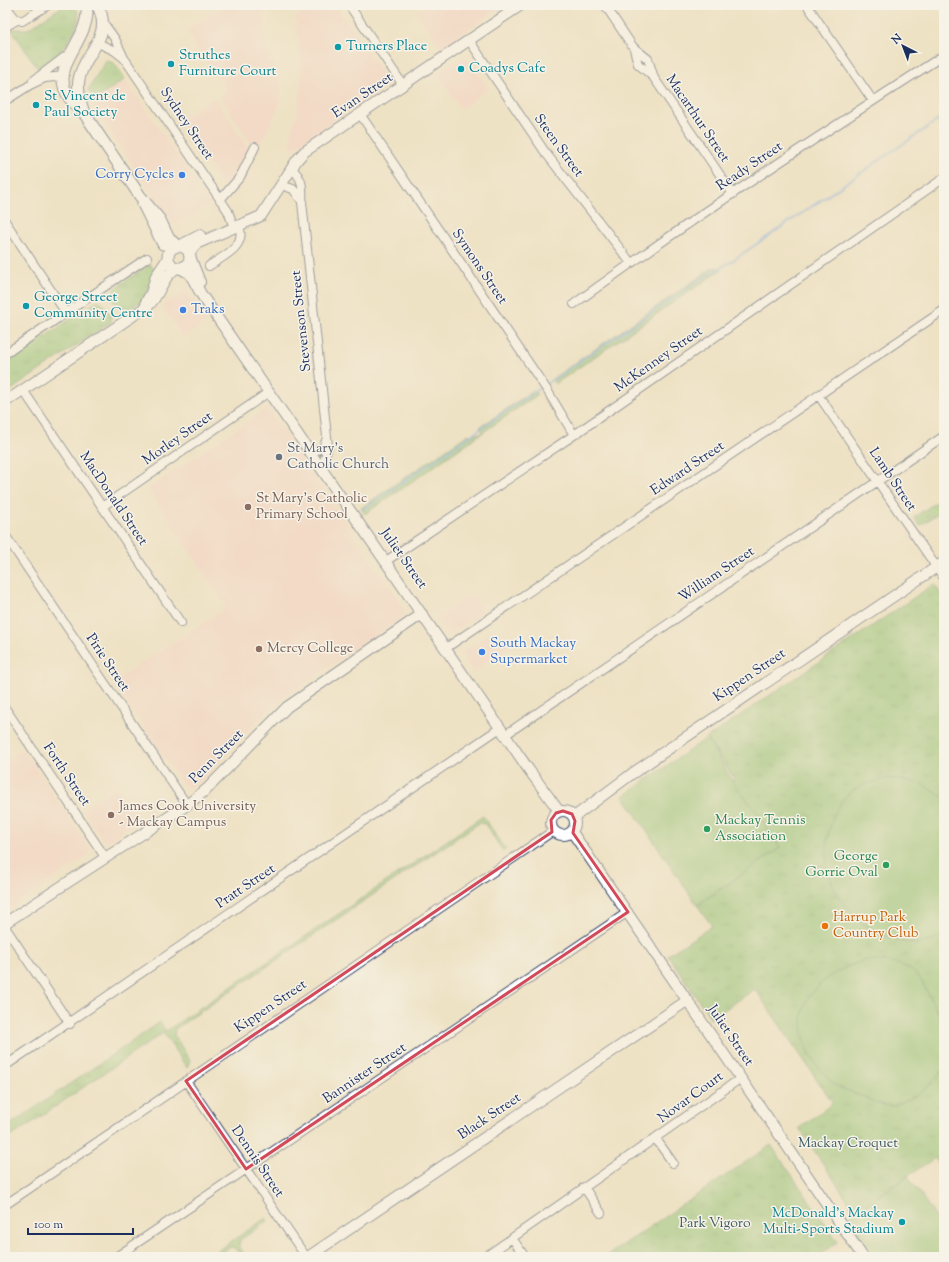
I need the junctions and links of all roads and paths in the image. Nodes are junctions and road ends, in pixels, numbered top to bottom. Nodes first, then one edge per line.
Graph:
1 (5, 5) edge
2 (48, 5) edge
3 (97, 5) edge
4 (349, 5) edge
5 (521, 5) edge
6 (605, 5) edge
7 (807, 5) edge
8 (86, 9) edge
9 (14, 17) junction
10 (5, 20) edge
11 (102, 21) junction
12 (5, 27) edge
13 (469, 40) junction
14 (96, 46) junction
15 (70, 53) junction
16 (944, 54) edge
17 (124, 58) junction
18 (64, 76) junction
19 (30, 84) junction
20 (403, 85) junction
21 (5, 101) edge
22 (873, 101) junction
23 (84, 113) junction
24 (360, 114) junction
25 (255, 147) dead end
26 (291, 168) junction
27 (944, 178) edge
28 (282, 185) junction
29 (733, 194) junction
30 (140, 196) junction
31 (302, 202) junction
32 (222, 203) junction
33 (5, 221) edge
34 (231, 229) junction
35 (184, 250) junction
36 (168, 257) junction
37 (146, 258) dead end
38 (631, 263) junction
39 (209, 266) dead end
40 (179, 268) junction
41 (209, 304) junction
42 (574, 304) dead end
43 (944, 310) edge
44 (139, 311) junction
45 (66, 313) junction
46 (5, 354) edge
47 (23, 390) junction
48 (269, 392) junction
49 (819, 396) junction
50 (5, 402) edge
51 (574, 435) junction
52 (944, 436) edge
53 (327, 437) junction
54 (311, 452) junction
55 (322, 469) junction
56 (878, 482) junction
57 (102, 507) junction
58 (5, 535) edge
59 (386, 561) junction
60 (940, 564) edge
61 (944, 578) edge
62 (422, 614) junction
63 (181, 622) dead end
64 (446, 648) junction
65 (5, 708) edge
66 (503, 732) junction
67 (187, 805) junction
68 (559, 811) junction
69 (574, 817) junction
70 (553, 831) junction
71 (572, 832) junction
72 (105, 857) junction
73 (628, 912) junction
74 (5, 923) edge
75 (5, 927) edge
76 (688, 1000) junction
77 (70, 1024) junction
78 (5, 1066) edge
79 (741, 1078) junction
80 (186, 1081) junction
81 (656, 1138) junction
82 (673, 1163) dead end
83 (246, 1169) junction
84 (584, 1187) junction
85 (5, 1205) edge
86 (602, 1213) dead end
87 (512, 1238) junction
88 (116, 1257) edge
89 (307, 1257) edge
90 (485, 1257) edge
91 (525, 1257) edge
92 (863, 1257) edge

1 - 9 street
2 - 9 street
3 - 11 main road
4 - 20 street
5 - 13 street, Evan Street
6 - 29 street, Macarthur Street
7 - 22 street
8 - 14 main road
8 - 15 main road, Juliet Street
9 - 10 street
9 - 12 street
11 - 14 main road
11 - 17 street
13 - 20 street, Evan Street
13 - 38 street, Steen Street
14 - 17 street
14 - 18 main road
14 - 23 main road, Juliet Street
15 - 18 main road, Juliet Street
15 - 19 street
16 - 22 street, Ready Street
17 - 32 street, Sydney Street
18 - 19 street
18 - 23 main road, Juliet Street
19 - 21 street
20 - 24 street, Evan Street
22 - 29 street, Ready Street
23 - 30 main road, Juliet Street
24 - 26 street, Evan Street
24 - 51 street, Symons Street
25 - 32 street
26 - 28 street, Evan Street
26 - 31 street, Stevenson Street
27 - 51 street, McKenney Street
28 - 31 street
28 - 34 street, Evan Street
29 - 38 street, Ready Street
30 - 35 main road, Juliet Street
30 - 36 main road, Juliet Street
31 - 53 street, Stevenson Street
32 - 34 street, Sydney Street
33 - 45 street
34 - 35 street, Evan Street
34 - 39 street
35 - 36 main road
35 - 40 main road
35 - 41 street, Juliet Street
36 - 40 main road
36 - 44 street
37 - 45 street
38 - 42 street, Ready Street
40 - 41 street, Juliet Street
40 - 44 street
41 - 48 street, Juliet Street
43 - 49 street, Edward Street
44 - 47 street
45 - 46 street
47 - 50 street
47 - 57 street, MacDonald Street
48 - 54 street, Juliet Street
48 - 57 street, Morley Street
49 - 56 street, Lamb Street
49 - 64 street, Edward Street
51 - 59 street, McKenney Street
52 - 56 street, William Street
53 - 54 street
53 - 55 street, Stevenson Street
54 - 55 street, Juliet Street
55 - 59 street, Juliet Street
56 - 60 street, Lamb Street
56 - 66 street, William Street
57 - 63 street, MacDonald Street
58 - 67 street, Pirie Street
59 - 62 street, Juliet Street
60 - 61 street, Lamb Street
60 - 69 street, Kippen Street
62 - 64 street, Juliet Street
62 - 67 street, Penn Street
64 - 66 street, Juliet Street
65 - 72 street, Forth Street
66 - 68 street, Juliet Street
66 - 77 street, Pratt Street
67 - 72 street, Penn Street
68 - 69 street
68 - 70 street
69 - 71 street
70 - 71 street
70 - 80 street, Kippen Street
71 - 73 street, Juliet Street
72 - 74 street, Penn Street
73 - 76 street, Juliet Street
73 - 83 street, Bannister Street
75 - 77 street
76 - 79 street, Juliet Street
76 - 89 street, Black Street
77 - 78 street, Pratt Street
79 - 81 street, Novar Court
79 - 92 street, Juliet Street
80 - 83 street, Dennis Street
80 - 85 street, Kippen Street
81 - 82 street, Novar Court
81 - 84 street, Novar Court
83 - 88 street, Bannister Street
83 - 89 street, Dennis Street
84 - 86 street
84 - 87 street, Novar Court
87 - 90 street, Novar Court
87 - 91 street

